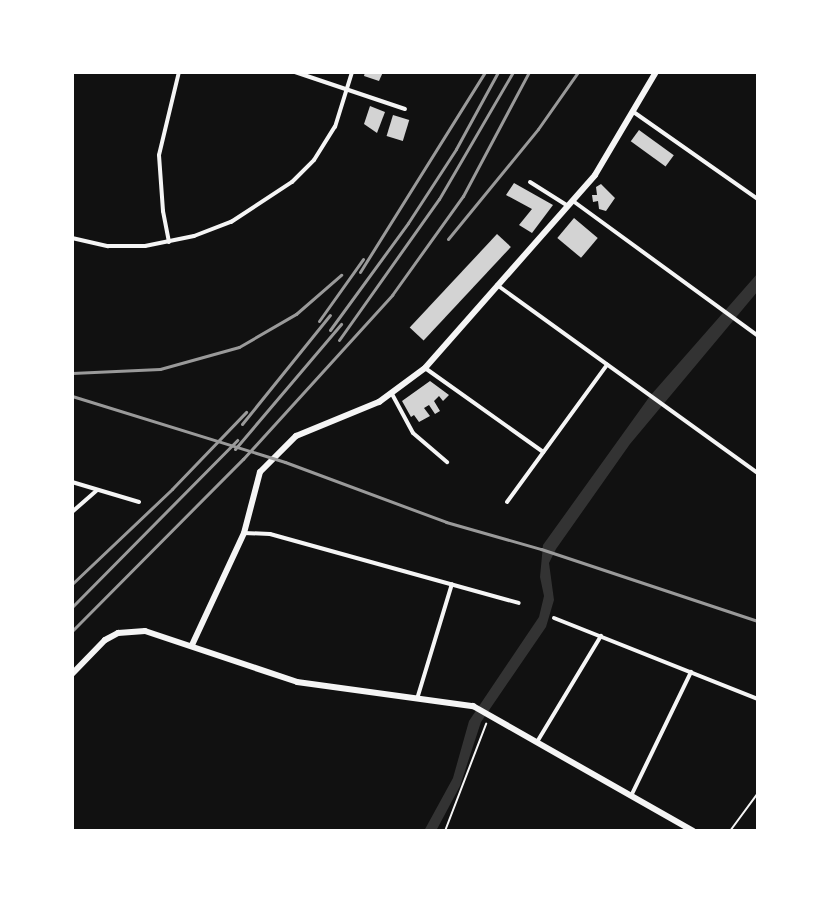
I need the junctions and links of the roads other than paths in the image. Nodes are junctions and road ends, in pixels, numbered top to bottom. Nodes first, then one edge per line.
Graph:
1 (179, 72) edge
2 (295, 72) edge
3 (352, 72) edge
4 (656, 72) edge
5 (349, 88) junction
6 (405, 109) dead end
7 (635, 113) junction
8 (530, 182) dead end
9 (758, 199) edge
10 (571, 203) junction
11 (72, 238) edge
12 (169, 242) junction
13 (497, 285) junction
14 (758, 336) edge
15 (607, 365) junction
16 (425, 368) junction
17 (392, 394) junction
18 (543, 452) junction
19 (447, 462) dead end
20 (758, 473) edge
21 (72, 482) edge
22 (98, 490) junction
23 (139, 502) dead end
24 (507, 502) dead end
25 (72, 512) edge
26 (244, 533) junction
27 (452, 584) junction
28 (519, 603) dead end
29 (554, 618) dead end
30 (601, 636) junction
31 (192, 645) junction
32 (691, 672) junction
33 (72, 674) edge
34 (417, 699) junction
35 (758, 699) edge
36 (537, 742) junction
37 (758, 793) edge
38 (631, 796) junction
39 (693, 831) edge
40 (730, 831) edge

1 - 12 street
2 - 5 street
3 - 5 street
4 - 7 main road
5 - 6 street
5 - 12 street
7 - 9 street
7 - 10 main road
8 - 10 street
10 - 13 main road
10 - 14 street
11 - 12 street
13 - 15 street
13 - 16 main road
15 - 18 street
15 - 20 street
16 - 17 main road
16 - 18 street
17 - 19 street
17 - 26 main road
18 - 24 street
21 - 22 street
22 - 23 street
22 - 25 street
26 - 27 street
26 - 31 main road
27 - 28 street
27 - 34 street
29 - 30 street
30 - 32 street
30 - 36 street
31 - 33 main road
31 - 34 main road
32 - 35 street
32 - 38 street
34 - 36 main road
36 - 38 main road
37 - 40 lane
38 - 39 main road

